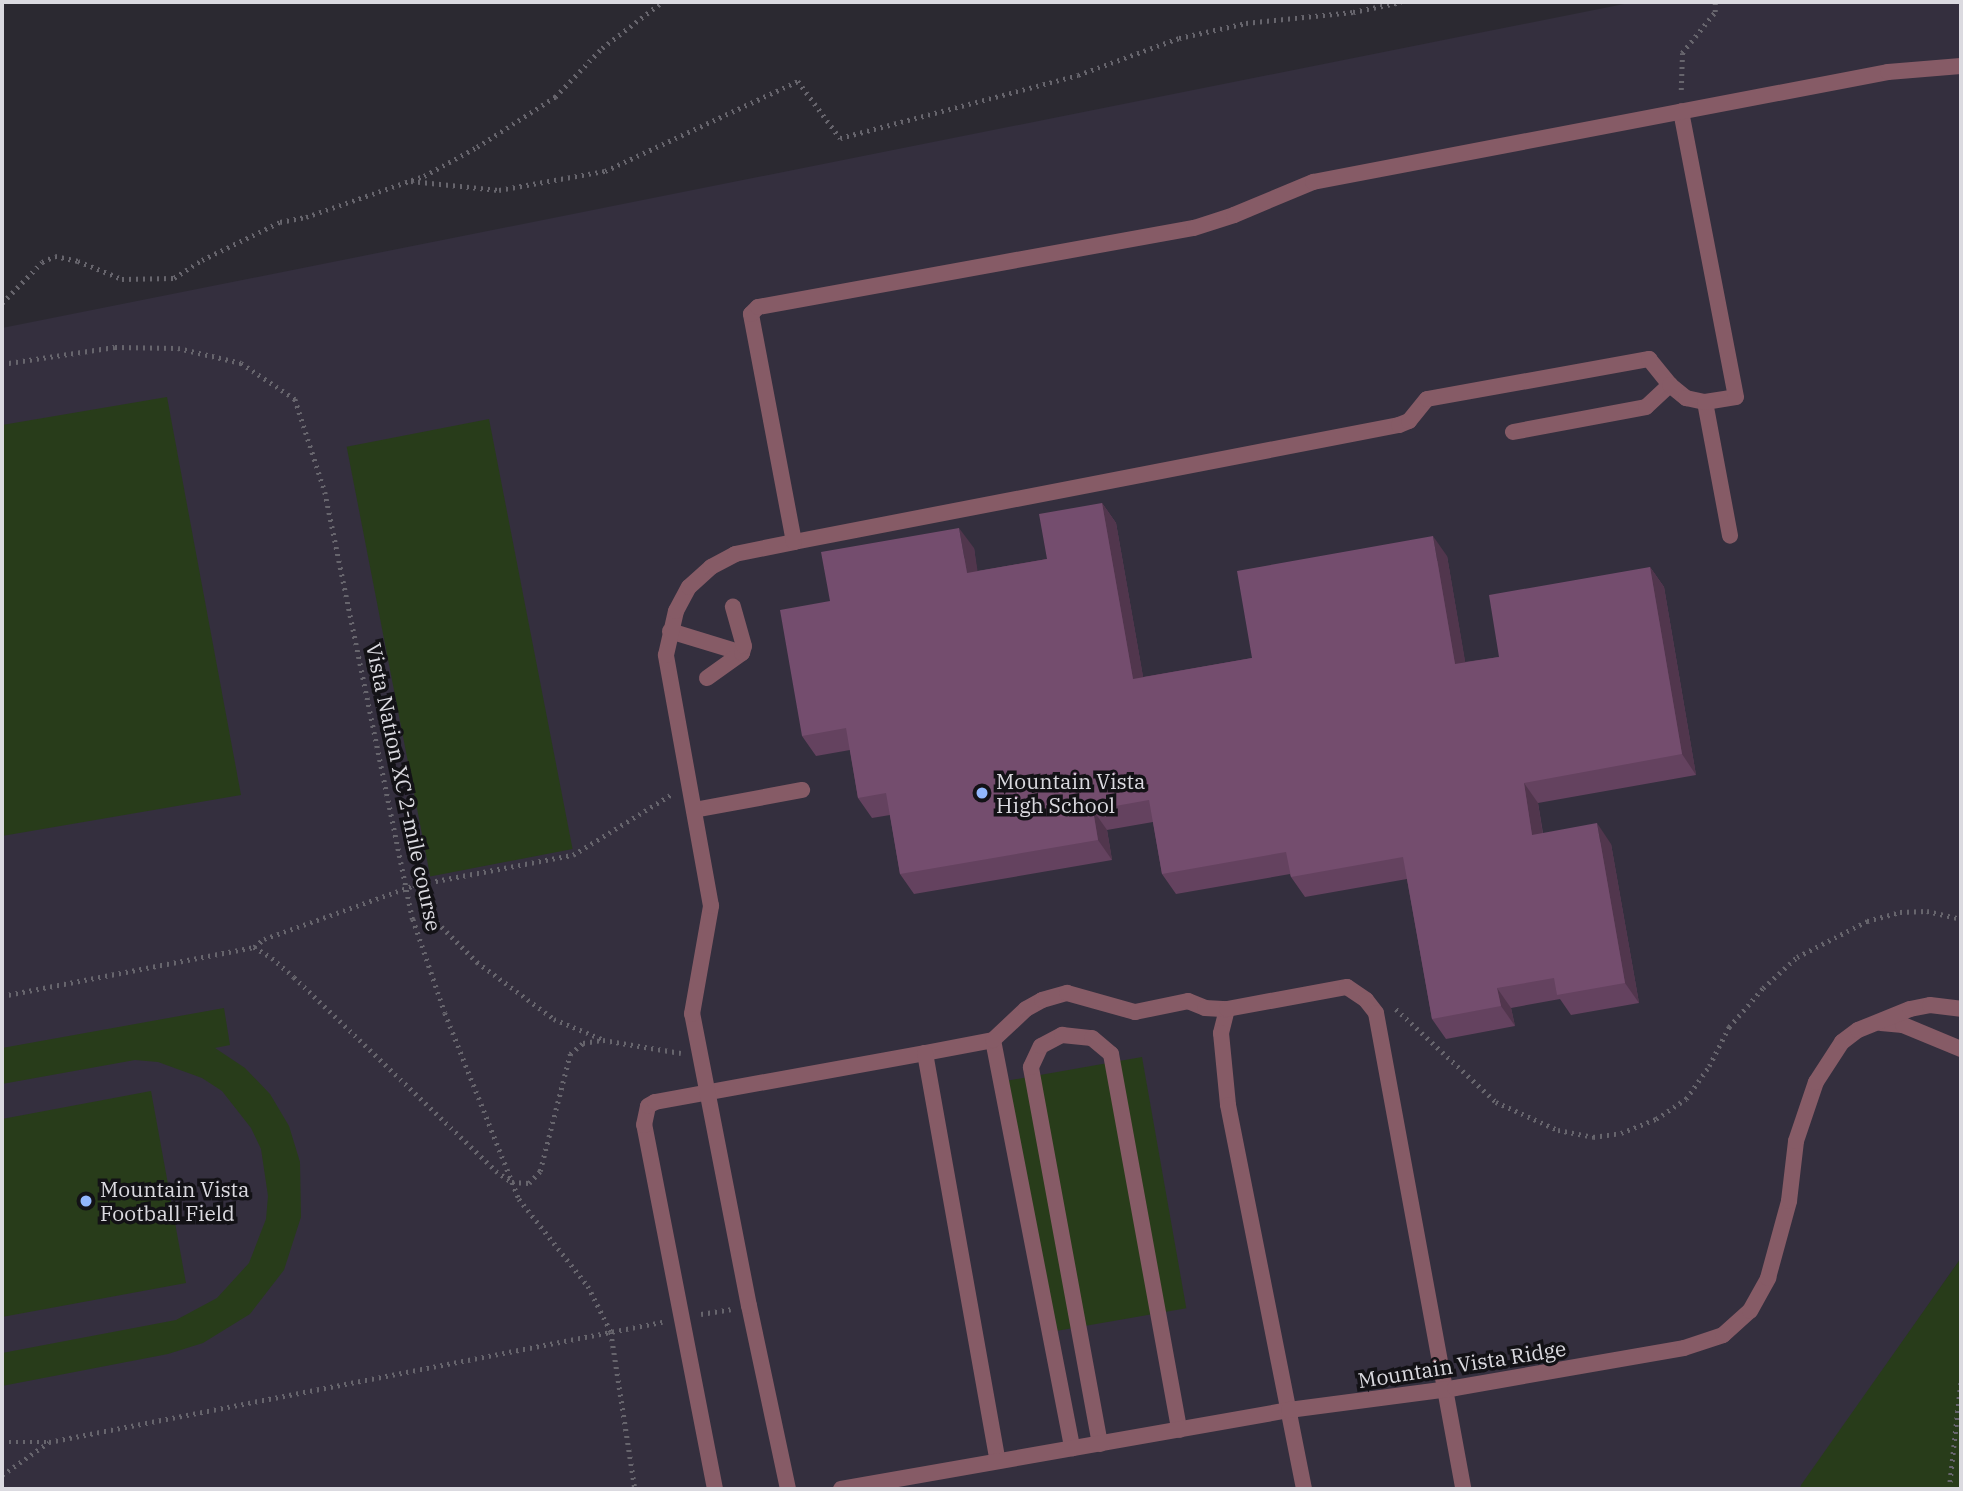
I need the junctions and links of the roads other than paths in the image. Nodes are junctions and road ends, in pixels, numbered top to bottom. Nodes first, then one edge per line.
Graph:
1 (1961, 66) edge
2 (1681, 111) junction
3 (1670, 385) junction
4 (1705, 402) junction
5 (1513, 432) dead end
6 (1730, 536) dead end
7 (794, 542) junction
8 (733, 607) dead end
9 (670, 631) junction
10 (742, 653) junction
11 (707, 678) dead end
12 (802, 790) dead end
13 (694, 810) junction
14 (1227, 1009) junction
15 (1961, 1009) edge
16 (1881, 1023) junction
17 (993, 1040) junction
18 (1961, 1049) edge
19 (925, 1053) junction
20 (706, 1093) junction
21 (1445, 1390) junction
22 (1289, 1410) junction
23 (1179, 1430) junction
24 (1100, 1444) junction
25 (1072, 1448) junction
26 (998, 1461) junction
27 (715, 1489) edge
28 (789, 1489) edge
29 (841, 1489) edge
30 (1304, 1489) edge
31 (1463, 1489) edge

1 - 2 lane
2 - 4 lane
2 - 7 lane
3 - 4 lane
3 - 5 lane
3 - 7 lane
4 - 6 lane
7 - 9 lane
8 - 10 lane
9 - 10 lane
9 - 13 lane
10 - 11 lane
12 - 13 lane
13 - 20 lane
14 - 17 lane
14 - 21 lane
14 - 22 lane
15 - 16 lane, Mountain Vista Ridge
16 - 18 lane
16 - 21 lane, Mountain Vista Ridge
17 - 19 lane
17 - 25 lane
19 - 20 lane
19 - 26 lane
20 - 27 lane
20 - 28 lane
21 - 22 lane, Mountain Vista Ridge
21 - 31 lane
22 - 23 lane, Mountain Vista Ridge
22 - 30 lane
23 - 24 lane, Mountain Vista Ridge
23 - 24 lane
24 - 25 lane, Mountain Vista Ridge
25 - 26 lane, Mountain Vista Ridge
26 - 29 lane, Mountain Vista Ridge

